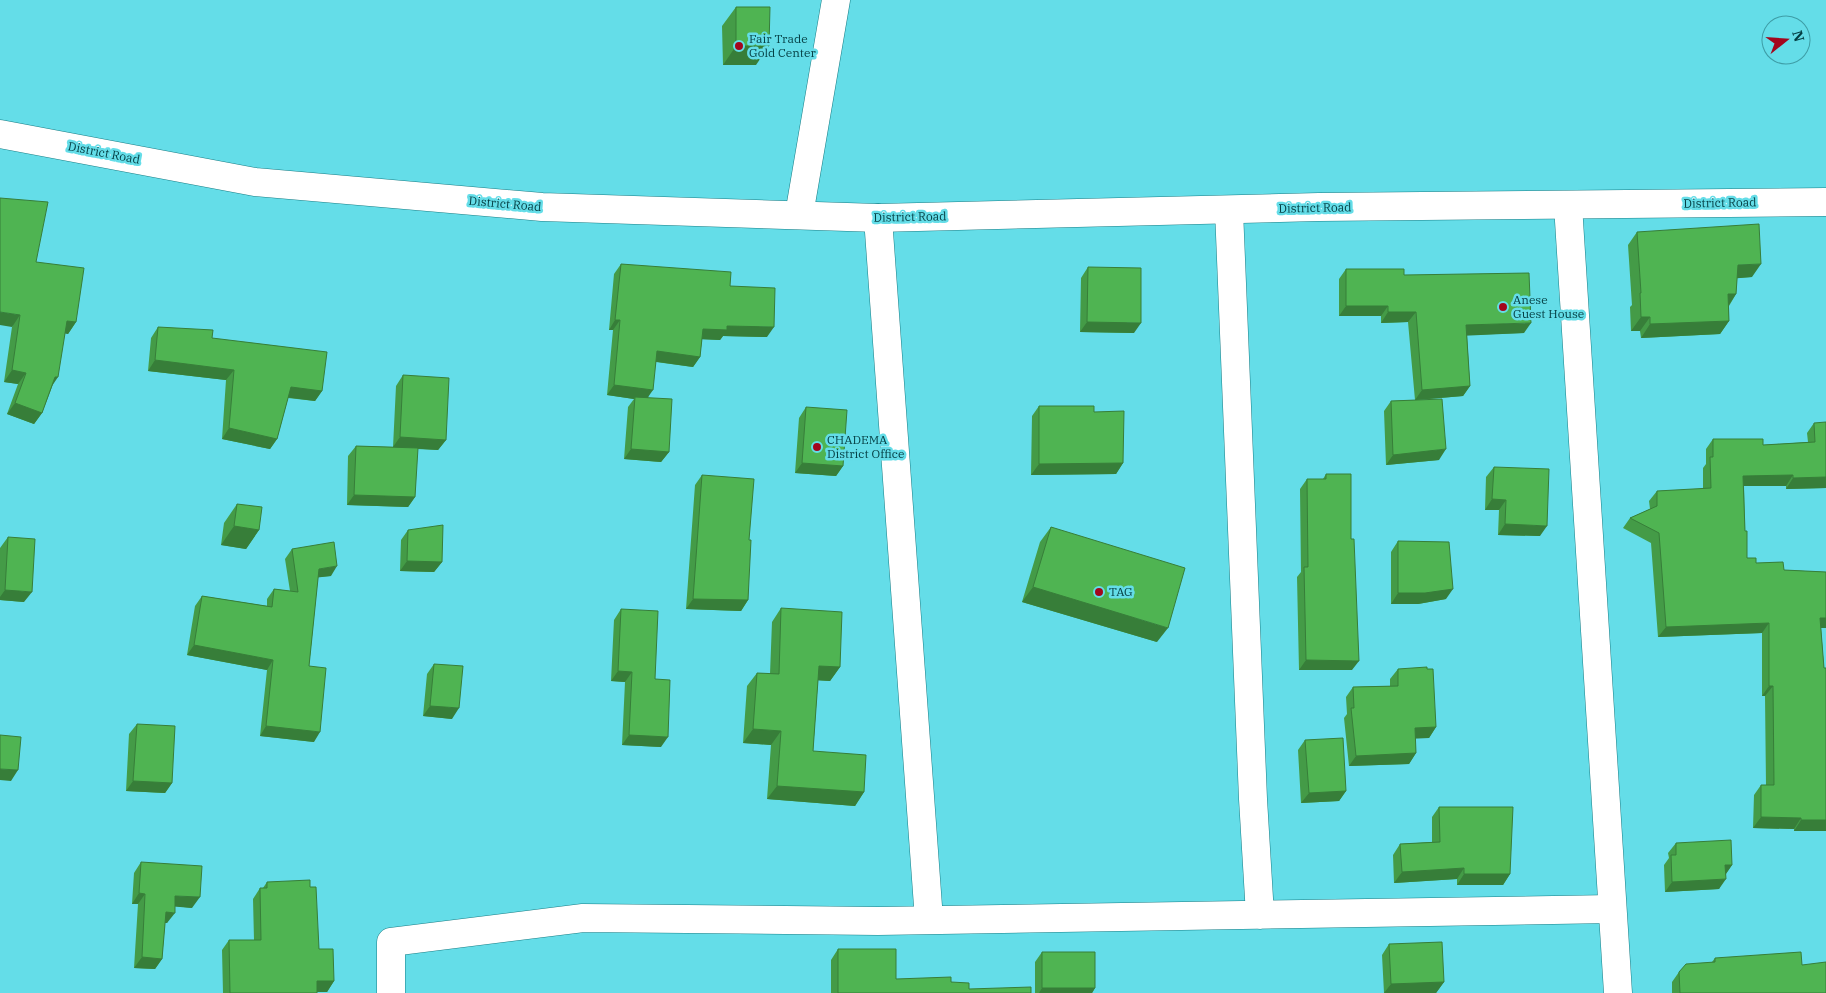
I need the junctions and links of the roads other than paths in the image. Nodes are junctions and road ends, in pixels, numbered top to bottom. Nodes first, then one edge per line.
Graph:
1 (836, 0) edge
2 (0, 134) edge
3 (1826, 202) edge
4 (1568, 205) junction
5 (1229, 210) junction
6 (799, 215) junction
7 (878, 218) junction
8 (1612, 910) junction
9 (1260, 916) junction
10 (929, 920) junction
11 (391, 993) edge
12 (1618, 993) edge

1 - 6 street
2 - 6 street, District Road
3 - 4 street, District Road
4 - 5 street, District Road
4 - 8 street
5 - 7 street, District Road
5 - 9 street
6 - 7 street, District Road
7 - 10 street
8 - 9 street
8 - 12 street
9 - 10 street
10 - 11 street

